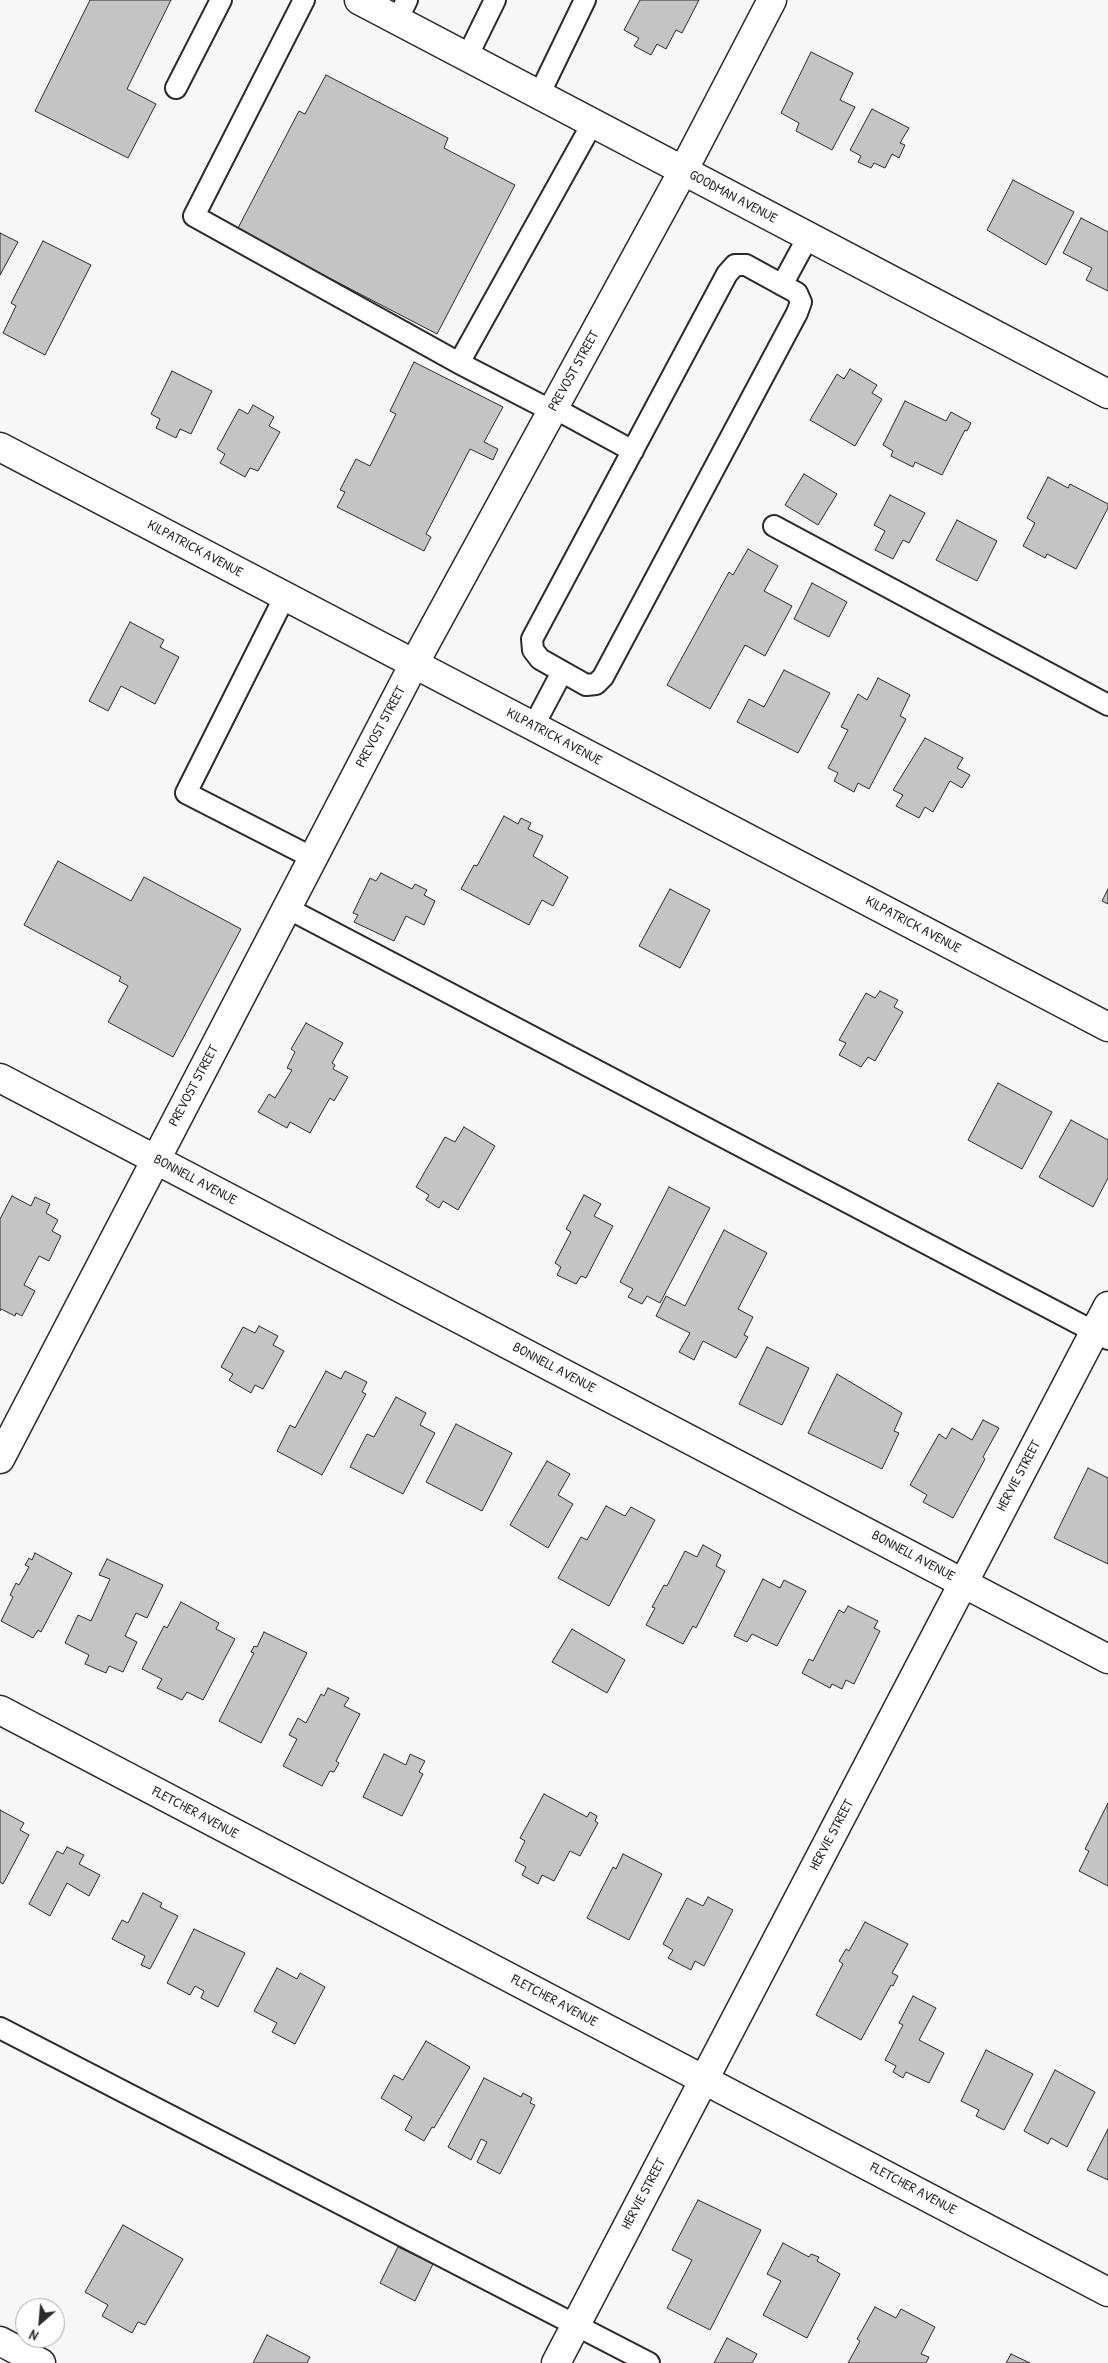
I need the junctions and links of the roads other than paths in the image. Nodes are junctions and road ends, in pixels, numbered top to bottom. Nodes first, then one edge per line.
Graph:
1 (221, 0) edge
2 (304, 0) edge
3 (359, 0) edge
4 (495, 0) edge
5 (585, 0) edge
6 (772, 0) edge
7 (402, 10) edge
8 (466, 57) junction
9 (176, 88) dead end
10 (538, 95) junction
11 (592, 124) junction
12 (683, 171) junction
13 (808, 236) junction
14 (782, 285) junction
15 (459, 363) junction
16 (1108, 394) edge
17 (553, 410) junction
18 (0, 447) edge
19 (633, 450) junction
20 (774, 526) dead end
21 (285, 596) junction
22 (414, 664) junction
23 (562, 672) junction
24 (1108, 705) edge
25 (533, 726) junction
26 (313, 858) junction
27 (288, 908) junction
28 (1108, 1027) edge
29 (0, 1078) edge
30 (156, 1160) junction
31 (1108, 1306) edge
32 (1101, 1335) edge
33 (0, 1459) edge
34 (963, 1583) junction
35 (1108, 1659) edge
36 (0, 1710) edge
37 (0, 2028) edge
38 (704, 2080) junction
39 (1108, 2292) edge
40 (576, 2325) junction
41 (0, 2341) edge
42 (42, 2363) edge
43 (556, 2363) edge
44 (648, 2363) edge

1 - 9 lane
2 - 15 lane
3 - 7 street, GOODMAN AVENUE
4 - 8 lane
5 - 10 lane
6 - 12 street, PREVOST STREET
7 - 8 street, GOODMAN AVENUE
8 - 10 street, GOODMAN AVENUE
10 - 11 street, GOODMAN AVENUE
11 - 12 street, GOODMAN AVENUE
11 - 15 lane
12 - 13 street, GOODMAN AVENUE
12 - 17 street, PREVOST STREET
13 - 14 lane
13 - 16 street, GOODMAN AVENUE
14 - 19 lane
14 - 23 lane
15 - 17 lane
17 - 19 lane
17 - 22 street, PREVOST STREET
18 - 21 street, KILPATRICK AVENUE
19 - 23 lane
20 - 24 lane
21 - 22 street, KILPATRICK AVENUE
21 - 26 lane
22 - 25 street, KILPATRICK AVENUE
22 - 26 street, PREVOST STREET
23 - 25 lane
25 - 28 street, KILPATRICK AVENUE
26 - 27 street, PREVOST STREET
27 - 30 street, PREVOST STREET
27 - 32 lane
29 - 30 street, BONNELL AVENUE
30 - 33 street, PREVOST STREET
30 - 34 street, BONNELL AVENUE
31 - 32 street, HERVIE STREET
32 - 34 street, HERVIE STREET
34 - 35 street, BONNELL AVENUE
34 - 38 street, HERVIE STREET
36 - 38 street, FLETCHER AVENUE
37 - 40 lane
38 - 39 street, FLETCHER AVENUE
38 - 40 street, HERVIE STREET
40 - 43 street, HERVIE STREET
40 - 44 lane
41 - 42 street

